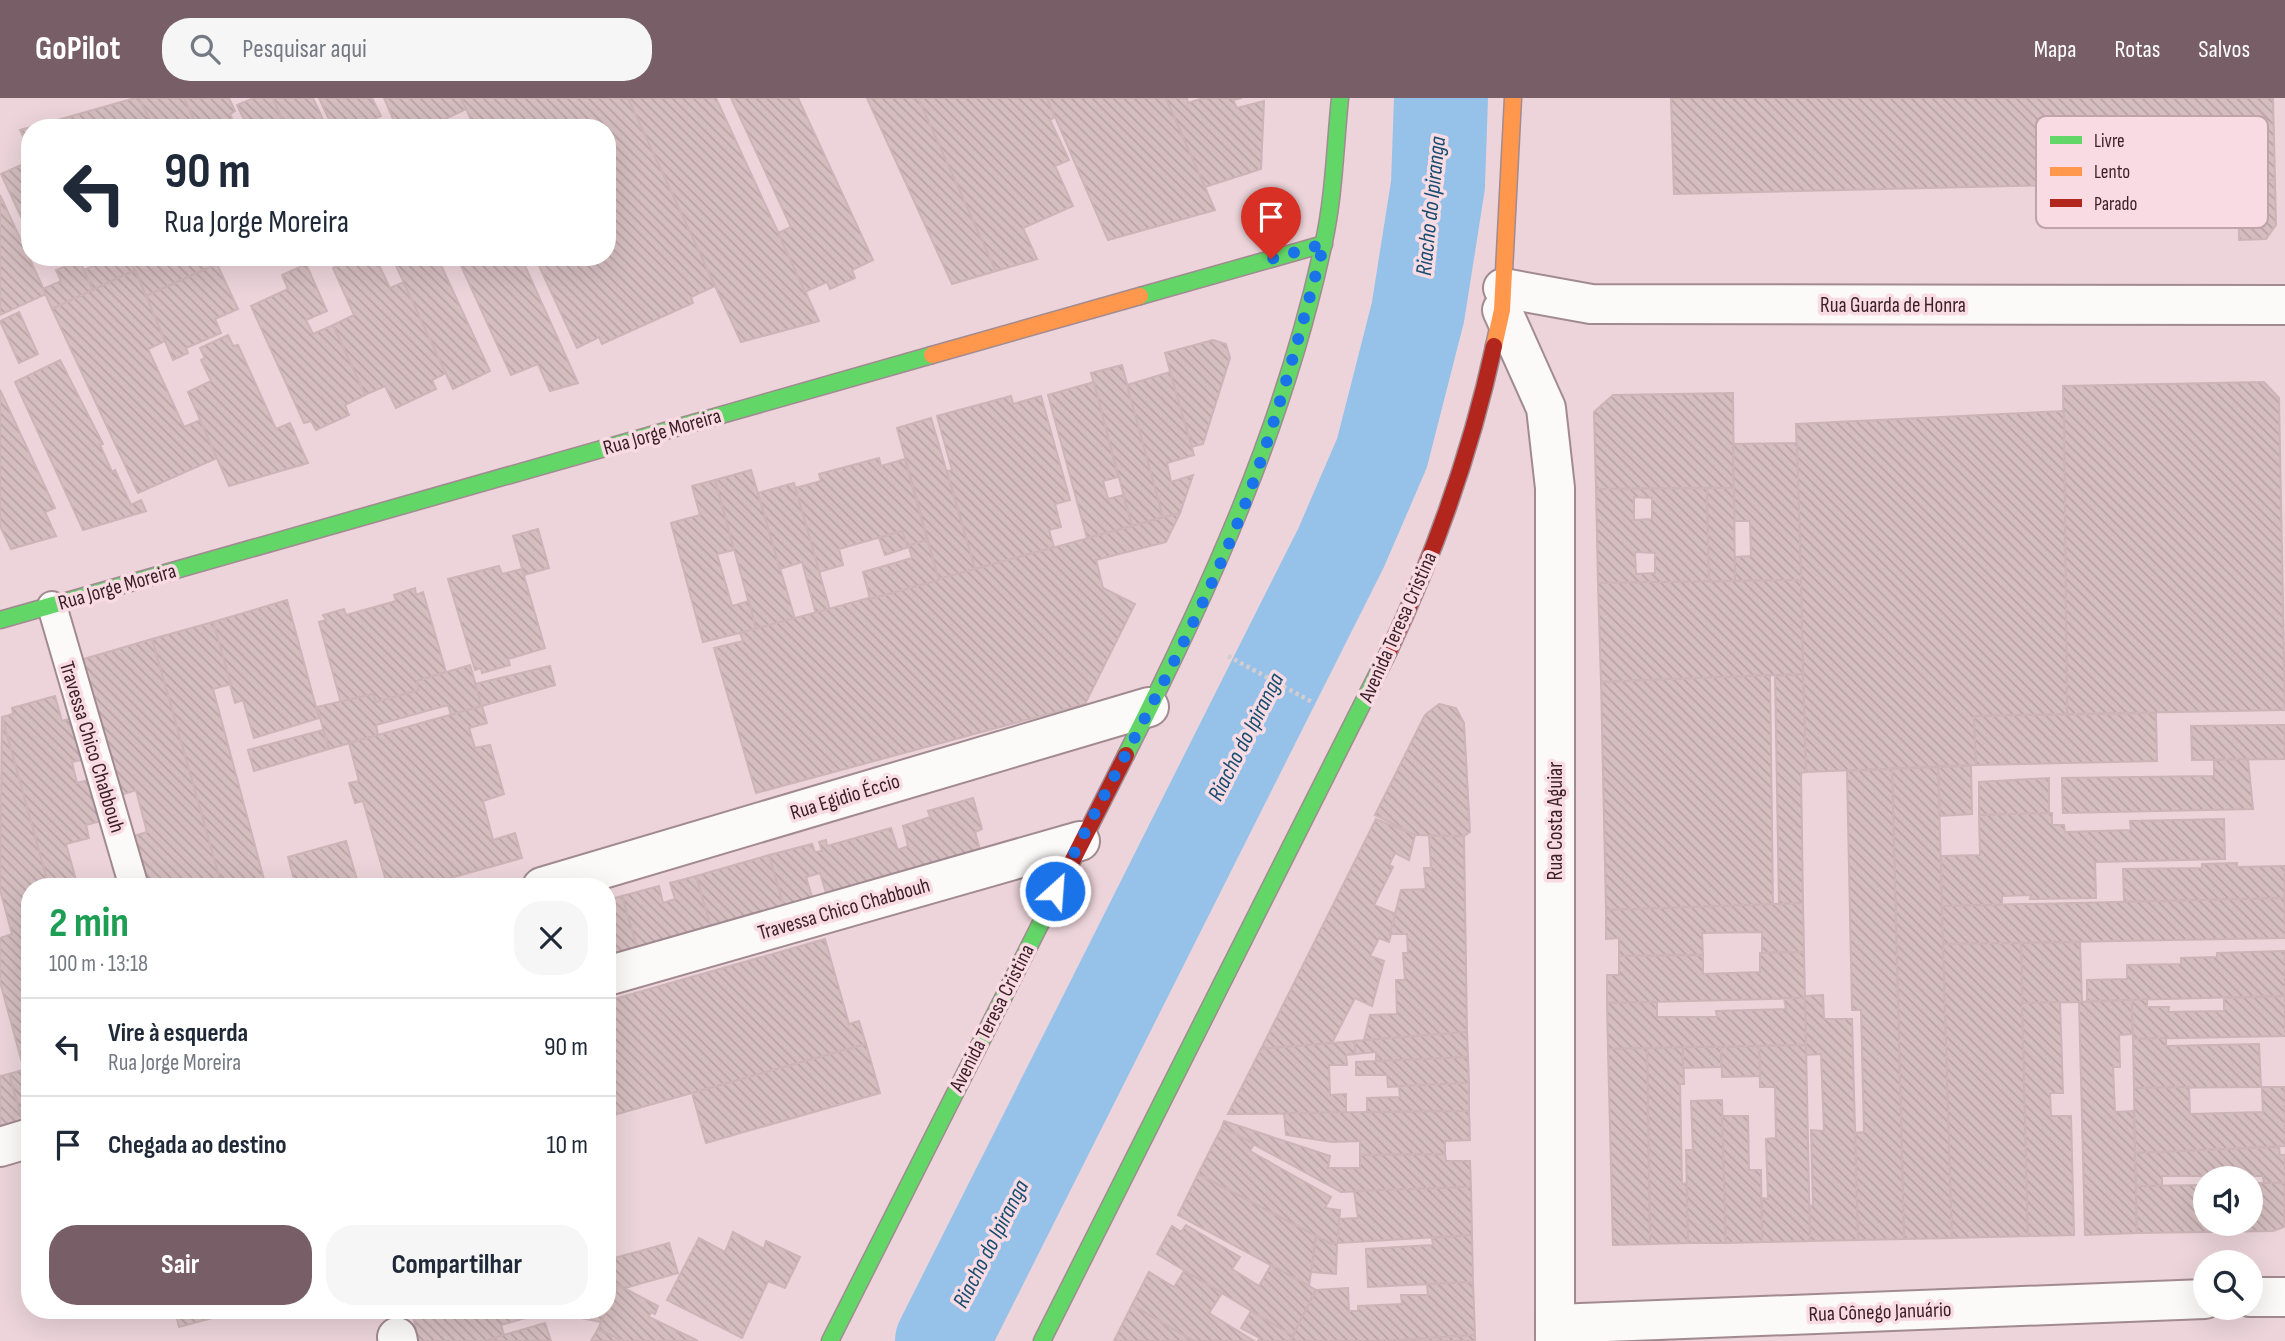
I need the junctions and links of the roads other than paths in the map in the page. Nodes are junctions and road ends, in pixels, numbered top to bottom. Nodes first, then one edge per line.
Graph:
1 (1340, 98) edge
2 (1513, 98) edge
3 (1324, 244) junction
4 (1503, 299) junction
5 (2285, 305) edge
6 (52, 606) junction
7 (0, 620) edge
8 (1149, 707) junction
9 (1080, 841) junction
10 (131, 878) edge
11 (572, 878) edge
12 (616, 973) edge
13 (21, 1141) edge
14 (0, 1147) edge
15 (2263, 1297) edge
16 (2285, 1297) edge
17 (2193, 1300) edge
18 (1555, 1333) edge
19 (830, 1341) edge
20 (1042, 1341) edge

1 - 3 main road, Avenida Teresa Cristina
2 - 4 main road, Avenida Teresa Cristina
3 - 6 main road, Rua Jorge Moreira
3 - 8 main road, Avenida Teresa Cristina
4 - 5 street, Rua Guarda de Honra
4 - 18 street, Rua Costa Aguiar
4 - 20 main road, Avenida Teresa Cristina
6 - 7 main road, Rua Jorge Moreira
6 - 10 lane, Travessa Chico Chabbouh
8 - 9 main road, Avenida Teresa Cristina
8 - 11 street, Rua Egidio Éccio
9 - 12 street, Travessa Chico Chabbouh
9 - 19 main road, Avenida Teresa Cristina
13 - 14 street
15 - 16 street
17 - 18 street, Rua Cônego Januário

